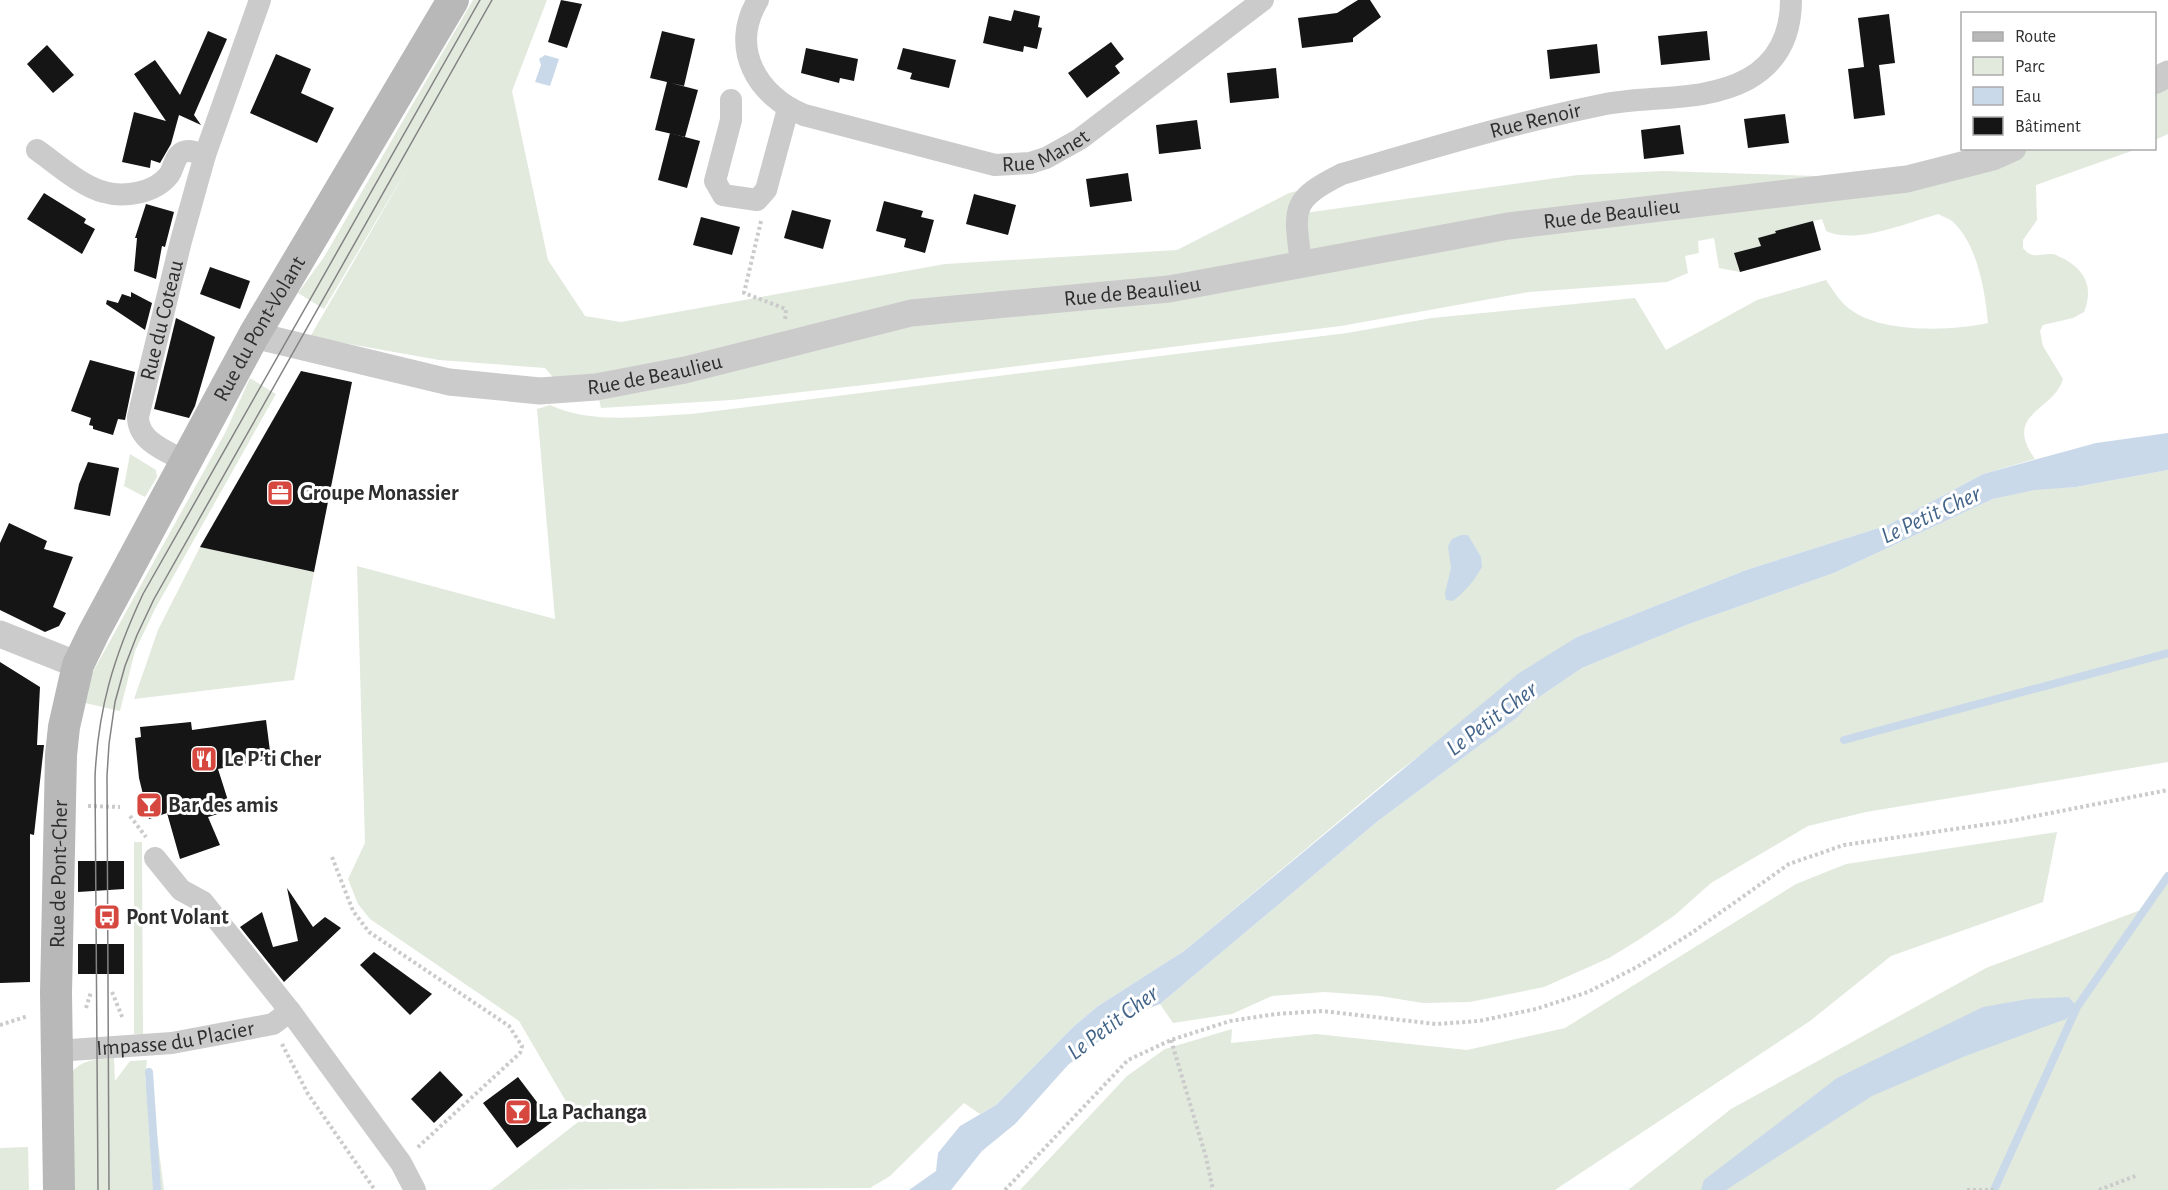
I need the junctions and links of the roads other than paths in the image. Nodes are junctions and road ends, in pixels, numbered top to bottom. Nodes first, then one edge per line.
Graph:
1 (261, 0) edge
2 (453, 0) edge
3 (758, 0) edge
4 (1263, 0) edge
5 (1791, 0) edge
6 (731, 100) dead end
7 (788, 109) junction
8 (37, 150) dead end
9 (2008, 150) edge
10 (206, 156) junction
11 (1301, 263) junction
12 (254, 335) junction
13 (187, 462) junction
14 (0, 634) edge
15 (78, 665) junction
16 (155, 858) dead end
17 (281, 1018) junction
18 (56, 1051) junction
19 (59, 1190) edge
20 (415, 1190) edge

1 - 10 street, Rue du Coteau
2 - 12 main road, Rue du Pont-Volant
3 - 7 street, Rue Manet
4 - 7 street, Rue Manet
5 - 11 street, Rue Renoir
6 - 7 street
8 - 10 street
9 - 11 street, Rue de Beaulieu
10 - 13 street, Rue du Coteau
11 - 12 street, Rue de Beaulieu
12 - 13 main road, Rue du Pont-Volant
13 - 15 main road, Rue du Pont-Volant
14 - 15 street
15 - 18 main road, Rue de Pont-Cher
16 - 17 street, Impasse du Placier
17 - 18 street, Impasse du Placier
17 - 20 street, Impasse du Placier
18 - 19 main road, Rue de Pont-Cher

